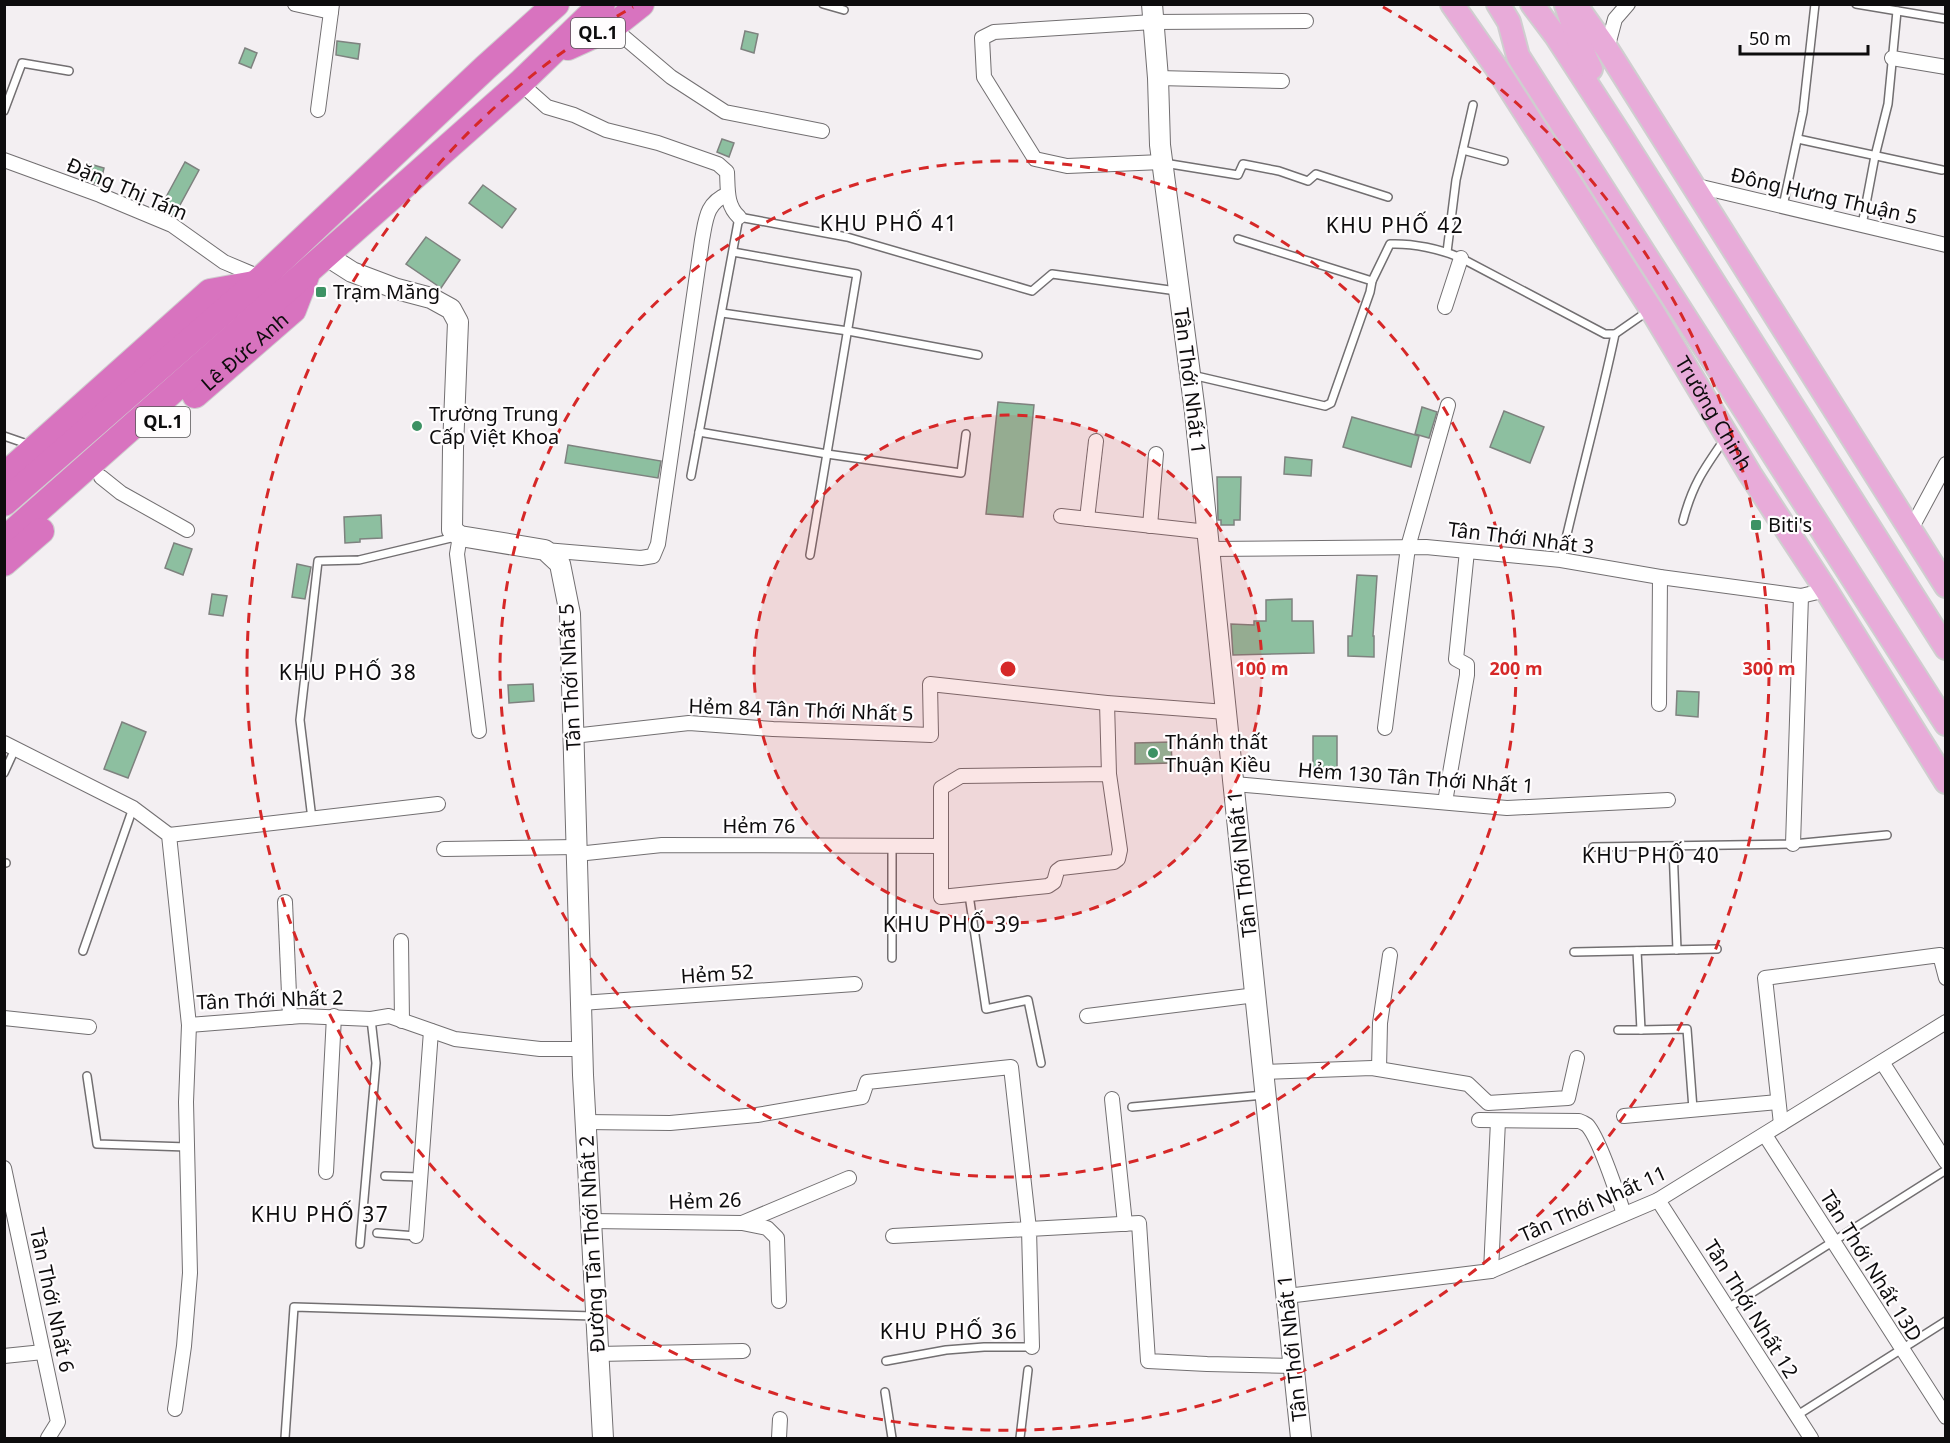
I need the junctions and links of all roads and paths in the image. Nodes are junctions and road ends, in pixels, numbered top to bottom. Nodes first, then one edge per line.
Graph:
1 (295, 4) edge
2 (556, 4) edge
3 (641, 4) edge
4 (823, 4) edge
5 (1452, 4) edge
6 (1483, 4) edge
7 (1498, 4) edge
8 (1532, 4) edge
9 (1539, 4) edge
10 (1566, 4) edge
11 (1575, 4) edge
12 (1628, 4) edge
13 (1815, 4) edge
14 (1856, 4) edge
15 (331, 8) edge
16 (844, 10) dead end
17 (1898, 10) junction
18 (1153, 13) edge
19 (538, 15) edge
20 (607, 16) edge
21 (1946, 19) edge
22 (1306, 21) dead end
23 (1556, 36) junction
24 (1481, 45) junction
25 (1607, 49) junction
26 (1518, 56) junction
27 (1892, 58) junction
28 (1946, 68) edge
29 (69, 71) dead end
30 (1158, 78) junction
31 (1282, 81) dead end
32 (520, 83) junction
33 (1544, 98) junction
34 (1473, 105) dead end
35 (318, 110) dead end
36 (4, 111) edge
37 (822, 131) dead end
38 (1621, 136) junction
39 (1798, 139) junction
40 (1463, 150) junction
41 (1875, 156) junction
42 (4, 160) edge
43 (1504, 161) dead end
44 (1162, 162) junction
45 (1942, 170) dead end
46 (1693, 185) junction
47 (728, 194) junction
48 (1388, 197) dead end
49 (1783, 207) junction
50 (739, 218) junction
51 (1862, 225) junction
52 (1238, 239) dead end
53 (1946, 245) edge
54 (733, 252) junction
55 (1447, 252) junction
56 (327, 256) junction
57 (1461, 258) junction
58 (307, 272) junction
59 (258, 281) junction
60 (1372, 281) junction
61 (1178, 292) junction
62 (1445, 307) dead end
63 (1651, 309) junction
64 (722, 313) junction
65 (848, 331) junction
66 (1615, 334) junction
67 (978, 355) dead end
68 (1190, 374) junction
69 (1448, 405) dead end
70 (699, 432) junction
71 (966, 434) dead end
72 (4, 436) edge
73 (1727, 436) junction
74 (1096, 441) dead end
75 (37, 447) junction
76 (1156, 453) dead end
77 (827, 454) junction
78 (1946, 464) edge
79 (4, 476) edge
80 (691, 476) dead end
81 (101, 477) junction
82 (4, 503) edge
83 (1061, 516) dead end
84 (1087, 519) junction
85 (1683, 521) dead end
86 (1150, 526) junction
87 (187, 530) dead end
88 (1910, 531) junction
89 (460, 536) junction
90 (4, 540) edge
91 (1208, 540) junction
92 (1408, 547) junction
93 (545, 550) junction
94 (1467, 551) junction
95 (810, 555) dead end
96 (1561, 560) junction
97 (4, 564) edge
98 (1660, 577) junction
99 (1946, 586) edge
100 (1826, 590) junction
101 (1801, 596) junction
102 (1946, 648) edge
103 (1107, 703) junction
104 (1659, 704) dead end
105 (1226, 712) junction
106 (1946, 724) edge
107 (1385, 728) dead end
108 (479, 731) dead end
109 (573, 736) junction
110 (10, 746) edge
111 (4, 773) edge
112 (1109, 774) junction
113 (1946, 782) edge
114 (1234, 784) junction
115 (1668, 800) dead end
116 (1445, 802) junction
117 (438, 804) dead end
118 (133, 808) junction
119 (312, 819) junction
120 (169, 835) junction
121 (1887, 835) dead end
122 (1793, 844) junction
123 (892, 846) junction
124 (941, 846) junction
125 (1593, 847) dead end
126 (1673, 847) junction
127 (444, 849) dead end
128 (577, 850) junction
129 (969, 895) junction
130 (285, 902) dead end
131 (401, 941) dead end
132 (1717, 949) dead end
133 (1677, 950) junction
134 (83, 951) dead end
135 (1637, 951) junction
136 (1574, 952) dead end
137 (1390, 956) dead end
138 (892, 958) dead end
139 (1946, 978) edge
140 (855, 984) dead end
141 (1256, 995) junction
142 (581, 1003) junction
143 (334, 1016) junction
144 (1087, 1016) dead end
145 (290, 1017) junction
146 (4, 1018) edge
147 (371, 1019) junction
148 (402, 1021) junction
149 (1946, 1022) edge
150 (189, 1025) junction
151 (89, 1027) dead end
152 (1618, 1030) dead end
153 (1641, 1030) junction
154 (431, 1031) junction
155 (582, 1049) junction
156 (1577, 1058) dead end
157 (1882, 1062) junction
158 (1041, 1063) dead end
159 (1379, 1069) junction
160 (1264, 1072) junction
161 (87, 1076) dead end
162 (1266, 1095) junction
163 (1112, 1099) dead end
164 (1778, 1102) junction
165 (1132, 1107) dead end
166 (1693, 1109) junction
167 (1624, 1116) dead end
168 (1479, 1120) dead end
169 (1498, 1121) junction
170 (585, 1122) junction
171 (1781, 1124) junction
172 (1765, 1135) junction
173 (187, 1148) junction
174 (1946, 1162) edge
175 (4, 1168) edge
176 (1946, 1170) edge
177 (326, 1172) dead end
178 (385, 1176) dead end
179 (421, 1177) junction
180 (849, 1178) dead end
181 (1658, 1200) junction
182 (1624, 1214) junction
183 (591, 1221) junction
184 (742, 1223) junction
185 (1125, 1224) junction
186 (1029, 1228) junction
187 (377, 1233) dead end
188 (416, 1236) joint
189 (893, 1236) dead end
190 (1834, 1242) junction
191 (360, 1244) dead end
192 (1491, 1271) junction
193 (1287, 1296) junction
194 (779, 1301) dead end
195 (1728, 1308) junction
196 (596, 1316) junction
197 (1946, 1321) edge
198 (1032, 1347) joint
199 (1901, 1350) junction
200 (743, 1351) dead end
201 (43, 1352) junction
202 (598, 1354) junction
203 (4, 1356) edge
204 (886, 1361) dead end
205 (1294, 1366) junction
206 (1028, 1370) dead end
207 (885, 1392) dead end
208 (175, 1409) dead end
209 (1796, 1416) junction
210 (1946, 1417) edge
211 (780, 1419) dead end
212 (48, 1438) edge
213 (285, 1438) edge
214 (603, 1438) edge
215 (779, 1438) edge
216 (892, 1438) edge
217 (1020, 1438) edge
218 (1301, 1438) edge
219 (1811, 1438) edge

1 - 15 street
2 - 19 highway, QL.1
3 - 20 highway, Lê Đức Anh / QL.1
4 - 16 lane
5 - 24 main road, Trường Chinh
6 - 26 main road
7 - 26 main road, Trường Chinh
8 - 23 main road
9 - 23 main road
10 - 38 main road
11 - 25 main road
12 - 25 street
13 - 39 lane
14 - 17 lane
15 - 35 street
17 - 21 lane
17 - 27 lane
18 - 22 street
18 - 30 street, Tân Thới Nhất 1
18 - 44 street
19 - 59 highway, QL.1
20 - 32 highway, Lê Đức Anh / QL.1
20 - 37 street
23 - 38 main road
24 - 33 main road, Trường Chinh
24 - 63 main road, Trường Chinh
25 - 46 main road
26 - 33 main road, Trường Chinh
27 - 28 street
27 - 41 lane
29 - 36 lane
30 - 31 street
30 - 44 street, Tân Thới Nhất 1
32 - 47 street
32 - 56 highway, Lê Đức Anh / QL.1
33 - 106 main road, Trường Chinh
34 - 40 lane
38 - 102 main road
39 - 41 lane
39 - 49 lane
40 - 43 lane
40 - 55 lane
41 - 45 lane
41 - 51 lane
42 - 59 street, Đặng Thị Tám
44 - 48 lane
44 - 61 street, Tân Thới Nhất 1
46 - 49 street, Đông Hưng Thuận 5
46 - 88 main road
47 - 50 street
47 - 93 street
49 - 51 street, Đông Hưng Thuận 5
50 - 54 lane
50 - 61 lane
51 - 53 street, Đông Hưng Thuận 5
52 - 60 lane
54 - 64 lane
54 - 65 lane
55 - 57 lane
55 - 60 lane
56 - 58 highway, Lê Đức Anh / QL.1
56 - 89 street
57 - 62 street
57 - 66 lane
58 - 81 highway, Lê Đức Anh / QL.1
58 - 90 highway, Lê Đức Anh / QL.1
59 - 75 highway
59 - 82 highway, QL.1
60 - 68 lane
61 - 68 street, Tân Thới Nhất 1
63 - 66 lane
63 - 73 main road, Trường Chinh
64 - 65 lane
64 - 70 lane
65 - 67 lane
65 - 77 lane
66 - 96 lane
68 - 91 street, Tân Thới Nhất 1
69 - 92 street
70 - 77 lane
70 - 80 lane
71 - 77 lane
72 - 75 lane
73 - 85 lane
73 - 100 main road, Trường Chinh
74 - 84 street
75 - 79 highway
76 - 86 street
77 - 95 lane
78 - 88 street
81 - 87 street
81 - 97 highway, Lê Đức Anh / QL.1
83 - 84 street, Tân Thới Nhất 3
84 - 86 street, Tân Thới Nhất 3
86 - 91 street, Tân Thới Nhất 3
88 - 99 main road
89 - 93 street
89 - 108 street
89 - 119 lane
91 - 92 street, Tân Thới Nhất 3
91 - 105 street, Tân Thới Nhất 1
92 - 94 street, Tân Thới Nhất 3
92 - 107 street
93 - 109 street, Tân Thới Nhất 5
94 - 96 street, Tân Thới Nhất 3
94 - 116 street
96 - 98 street, Tân Thới Nhất 3
98 - 101 street, Tân Thới Nhất 3
98 - 104 street
100 - 101 street, Tân Thới Nhất 3
100 - 113 main road, Trường Chinh
101 - 122 street
103 - 105 street, Hẻm 84 Tân Thới Nhất 5
103 - 109 street, Hẻm 84 Tân Thới Nhất 5
103 - 112 street
105 - 114 street, Tân Thới Nhất 1
109 - 128 street, Tân Thới Nhất 5
110 - 111 lane
110 - 118 street
112 - 124 street
112 - 129 street
114 - 116 street, Hẻm 130 Tân Thới Nhất 1
114 - 141 street, Tân Thới Nhất 1
115 - 116 street, Hẻm 130 Tân Thới Nhất 1
117 - 119 street
118 - 120 street
118 - 134 lane
119 - 120 street
120 - 150 street, Tân Thới Nhất 2
121 - 122 lane
122 - 126 lane
123 - 124 street, Hẻm 76
123 - 128 street, Hẻm 76
123 - 138 lane
124 - 129 street
125 - 126 lane
126 - 133 lane
127 - 128 street, Hẻm 76
128 - 142 street, Tân Thới Nhất 5
129 - 158 lane
130 - 145 street
131 - 148 street
132 - 133 lane
133 - 135 lane
135 - 136 lane
135 - 153 lane
137 - 159 street
139 - 164 street
140 - 142 street, Hẻm 52
141 - 144 street
141 - 160 street, Tân Thới Nhất 1
142 - 155 street, Tân Thới Nhất 5
143 - 145 street, Tân Thới Nhất 2
143 - 147 street, Tân Thới Nhất 2
143 - 177 street
145 - 150 street, Tân Thới Nhất 2
146 - 151 street
147 - 148 street, Tân Thới Nhất 2
147 - 191 lane
148 - 154 street, Tân Thới Nhất 2
149 - 157 street, Tân Thới Nhất 11
150 - 173 street
152 - 153 lane
153 - 166 lane
154 - 155 street, Tân Thới Nhất 2
154 - 179 street
155 - 170 street, Đường Tân Thới Nhất 2
156 - 159 street
157 - 171 street, Tân Thới Nhất 11
157 - 174 street
159 - 160 street
160 - 162 street, Tân Thới Nhất 1
161 - 173 lane
162 - 165 lane
162 - 193 street, Tân Thới Nhất 1
163 - 185 street
164 - 166 street
164 - 171 street
166 - 167 street
168 - 169 street
169 - 182 street
169 - 192 street
170 - 183 street, Đường Tân Thới Nhất 2
170 - 186 street
171 - 172 street, Tân Thới Nhất 11
172 - 181 street, Tân Thới Nhất 11
172 - 190 street, Tân Thới Nhất 13D
173 - 208 street
175 - 201 street, Tân Thới Nhất 6
176 - 190 lane
178 - 179 lane
179 - 188 street
180 - 184 street, Hẻm 26
181 - 182 street, Tân Thới Nhất 11
181 - 195 street, Tân Thới Nhất 12
182 - 192 street, Tân Thới Nhất 11
183 - 184 street, Hẻm 26
183 - 196 street, Đường Tân Thới Nhất 2
184 - 194 street
185 - 186 street
185 - 205 street
186 - 189 street
186 - 198 street
187 - 188 lane
190 - 195 lane
190 - 199 street, Tân Thới Nhất 13D
192 - 193 street, Tân Thới Nhất 11
193 - 205 street, Tân Thới Nhất 1
195 - 209 street, Tân Thới Nhất 12
196 - 202 street, Đường Tân Thới Nhất 2
196 - 213 lane
197 - 199 lane
198 - 204 lane
199 - 209 lane
199 - 210 street, Tân Thới Nhất 13D
200 - 202 street
201 - 203 street
201 - 212 street, Tân Thới Nhất 6
202 - 214 street, Đường Tân Thới Nhất 2
205 - 218 street, Tân Thới Nhất 1
206 - 217 lane
207 - 216 lane
209 - 219 street, Tân Thới Nhất 12
211 - 215 street

